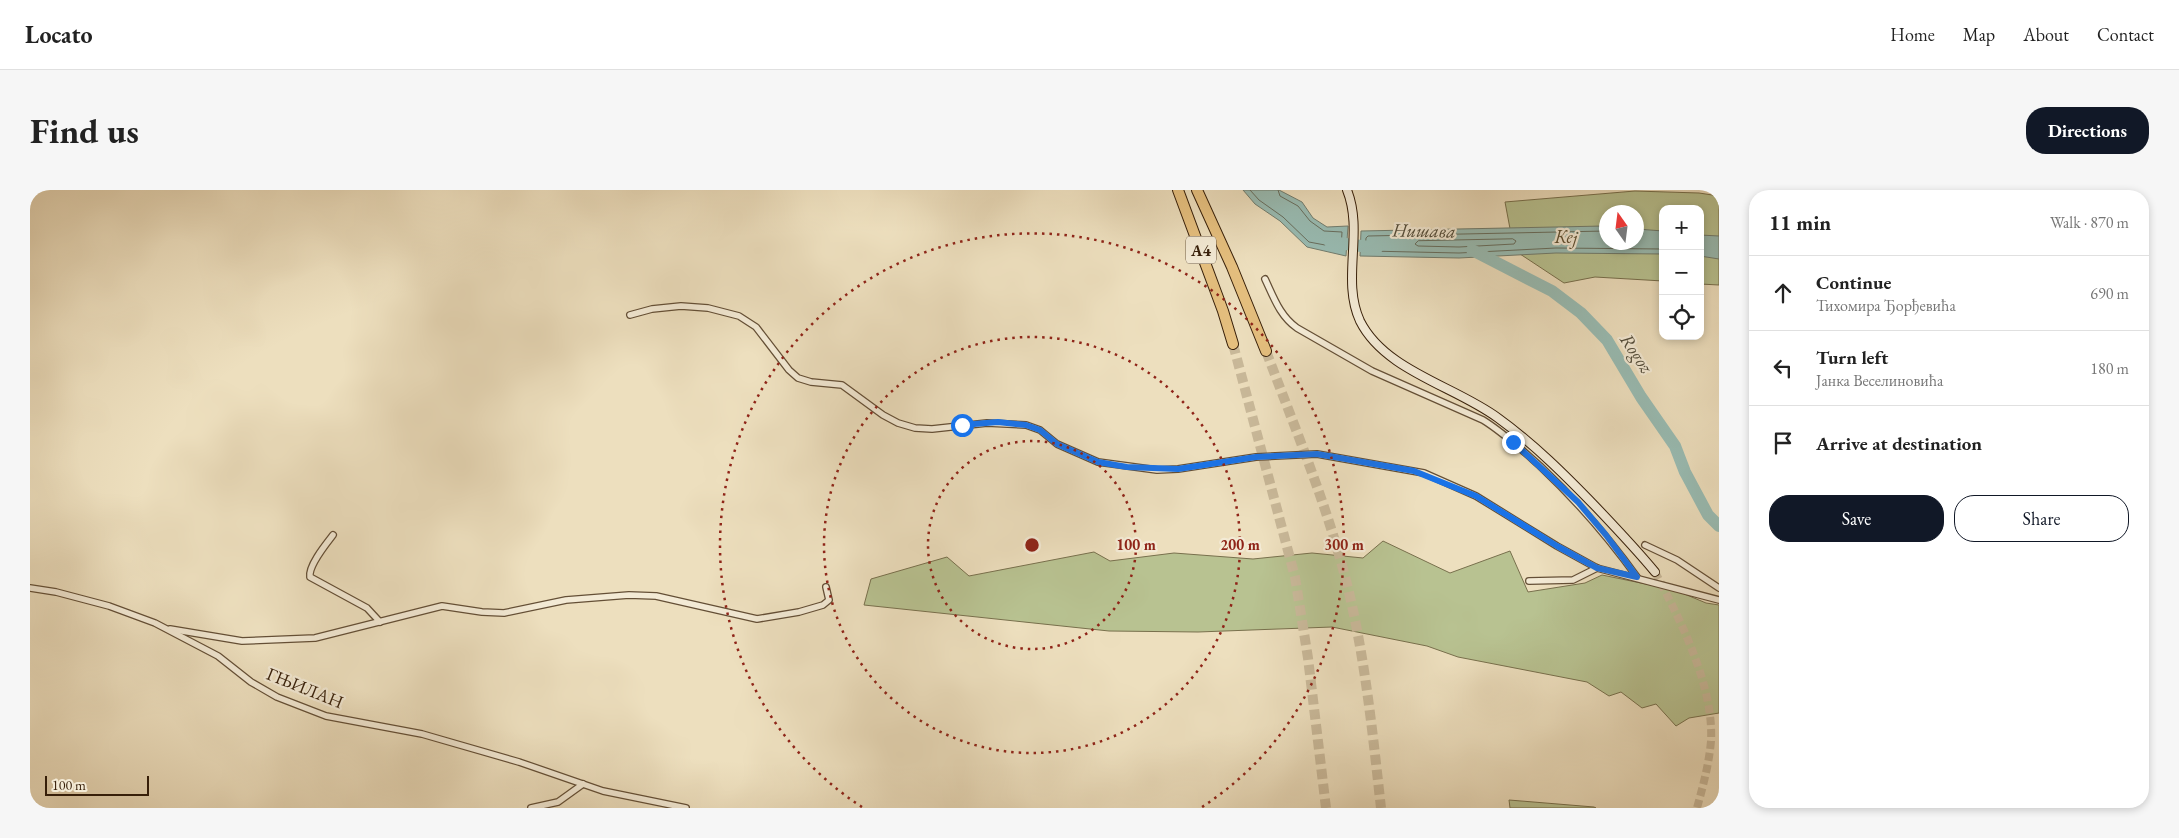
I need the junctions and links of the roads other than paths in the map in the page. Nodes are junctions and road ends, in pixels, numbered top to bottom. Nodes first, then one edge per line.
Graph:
1 (1178, 190) edge
2 (1198, 190) edge
3 (1347, 190) edge
4 (1265, 279) dead end
5 (630, 314) dead end
6 (1233, 344) tunnel mouth
7 (1266, 351) tunnel mouth
8 (333, 535) dead end
9 (1645, 544) dead end
10 (1597, 568) junction
11 (1654, 572) tunnel mouth
12 (1637, 577) junction
13 (1529, 581) dead end
14 (826, 587) dead end
15 (30, 588) edge
16 (1719, 588) edge
17 (1719, 600) edge
18 (380, 622) junction
19 (168, 629) junction
20 (583, 784) junction
21 (531, 808) edge
22 (686, 808) edge

1 - 6 highway, A4
2 - 7 highway, A4
3 - 11 main road
4 - 12 street
5 - 10 street
8 - 18 street
9 - 16 street
10 - 12 street
10 - 13 street
12 - 17 street
14 - 18 street
15 - 19 street, ГЊИЛАН
18 - 19 street
19 - 20 street, ГЊИЛАН
20 - 21 street
20 - 22 street, ГЊИЛАН

